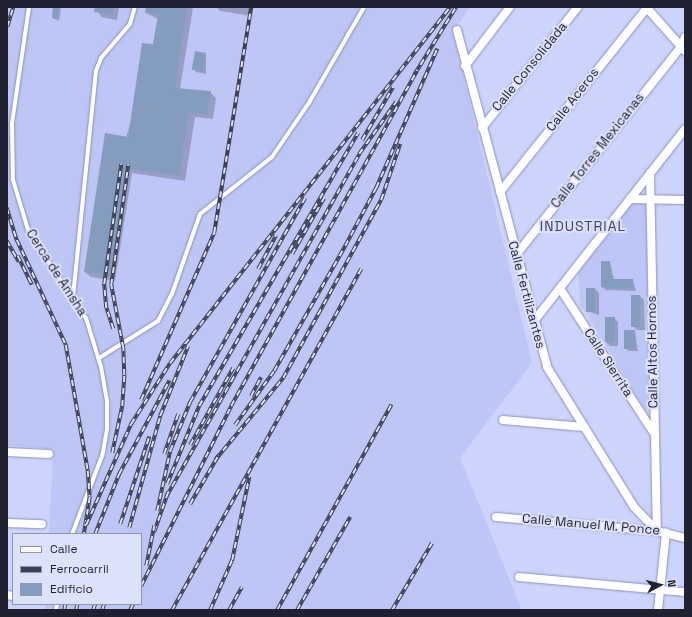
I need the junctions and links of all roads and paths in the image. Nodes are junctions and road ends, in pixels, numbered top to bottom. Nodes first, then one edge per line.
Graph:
1 (29, 7) edge
2 (134, 7) edge
3 (364, 7) edge
4 (510, 7) edge
5 (578, 7) edge
6 (646, 8) edge
7 (456, 30) dead end
8 (685, 37) edge
9 (683, 49) edge
10 (465, 66) junction
11 (10, 124) edge
12 (482, 128) junction
13 (685, 129) edge
14 (650, 173) junction
15 (500, 192) junction
16 (630, 199) junction
17 (651, 200) junction
18 (685, 200) edge
19 (516, 255) junction
20 (561, 290) junction
21 (73, 297) junction
22 (534, 321) junction
23 (99, 358) junction
24 (503, 420) dead end
25 (584, 427) junction
26 (655, 435) junction
27 (7, 452) edge
28 (49, 454) dead end
29 (496, 517) dead end
30 (7, 523) edge
31 (42, 524) dead end
32 (661, 531) junction
33 (72, 533) edge
34 (685, 538) edge
35 (519, 577) dead end
36 (660, 589) junction
37 (685, 592) edge
38 (658, 610) edge

1 - 11 lane, Cerca de Amsha
2 - 21 lane
3 - 23 lane
4 - 10 street
5 - 12 street, Calle Consolidada
6 - 9 street
6 - 15 street, Calle Aceros
7 - 10 street, Calle Fertilizantes
8 - 9 street, Calle Torres Mexicanas
9 - 19 street, Calle Torres Mexicanas
10 - 12 street, Calle Fertilizantes
11 - 21 lane, Cerca de Amsha
12 - 15 street, Calle Fertilizantes
13 - 14 street
14 - 16 street
14 - 17 street, Calle Altos Hornos
15 - 19 street, Calle Fertilizantes
16 - 17 street
16 - 20 street
17 - 18 street
17 - 26 street, Calle Altos Hornos
19 - 22 street, Calle Fertilizantes
20 - 22 street
20 - 26 street, Calle Sierrita
21 - 23 lane, Cerca de Amsha
22 - 25 street, Calle Fertilizantes
23 - 33 lane, Cerca de Amsha
24 - 25 street
25 - 32 street, Calle Fertilizantes
26 - 32 street, Calle Altos Hornos
27 - 28 street
29 - 32 street, Calle Manuel M. Ponce
30 - 31 street
32 - 34 street, Calle Manuel M. Ponce
32 - 36 street, Calle Altos Hornos
35 - 36 street
36 - 37 street
36 - 38 street, Calle Altos Hornos

